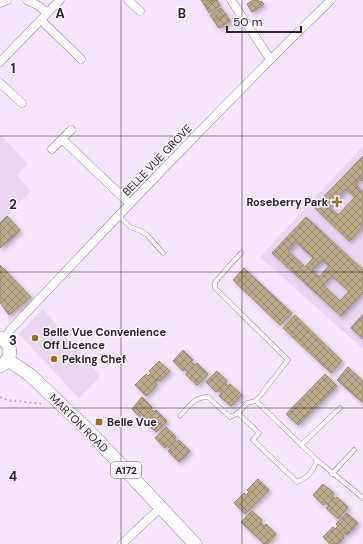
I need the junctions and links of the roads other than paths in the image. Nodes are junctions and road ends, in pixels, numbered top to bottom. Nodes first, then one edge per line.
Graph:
1 (7, 0) edge
2 (27, 0) edge
3 (60, 0) edge
4 (128, 0) edge
5 (230, 0) edge
6 (331, 0) edge
7 (0, 3) edge
8 (140, 11) dead end
9 (47, 13) junction
10 (41, 20) junction
11 (270, 59) junction
12 (81, 60) dead end
13 (0, 62) edge
14 (0, 83) edge
15 (22, 103) dead end
16 (71, 130) dead end
17 (62, 139) junction
18 (52, 149) dead end
19 (130, 204) junction
20 (119, 216) junction
21 (163, 253) dead end
22 (241, 253) dead end
23 (2, 339) edge
24 (4, 363) edge
25 (256, 401) junction
26 (340, 408) dead end
27 (238, 413) junction
28 (180, 416) dead end
29 (302, 445) junction
30 (354, 450) dead end
31 (317, 460) junction
32 (332, 474) junction
33 (363, 498) edge
34 (161, 507) junction
35 (122, 544) edge
36 (195, 544) edge

1 - 7 street
2 - 9 street
3 - 9 street
4 - 8 street
5 - 11 street
6 - 11 street, BELLE VUE GROVE
9 - 10 street
10 - 12 street
10 - 13 street
11 - 19 street, BELLE VUE GROVE
14 - 15 street
16 - 17 street
17 - 18 street
17 - 19 street
19 - 20 street, BELLE VUE GROVE
20 - 21 lane
20 - 23 street, BELLE VUE GROVE
22 - 25 lane
23 - 24 main road
24 - 34 main road, MARTON ROAD / A172
25 - 27 lane
25 - 29 lane
26 - 29 lane
27 - 28 lane
27 - 31 lane
29 - 31 lane
30 - 32 lane
31 - 32 lane
32 - 33 lane
34 - 35 street
34 - 36 main road, MARTON ROAD / A172

